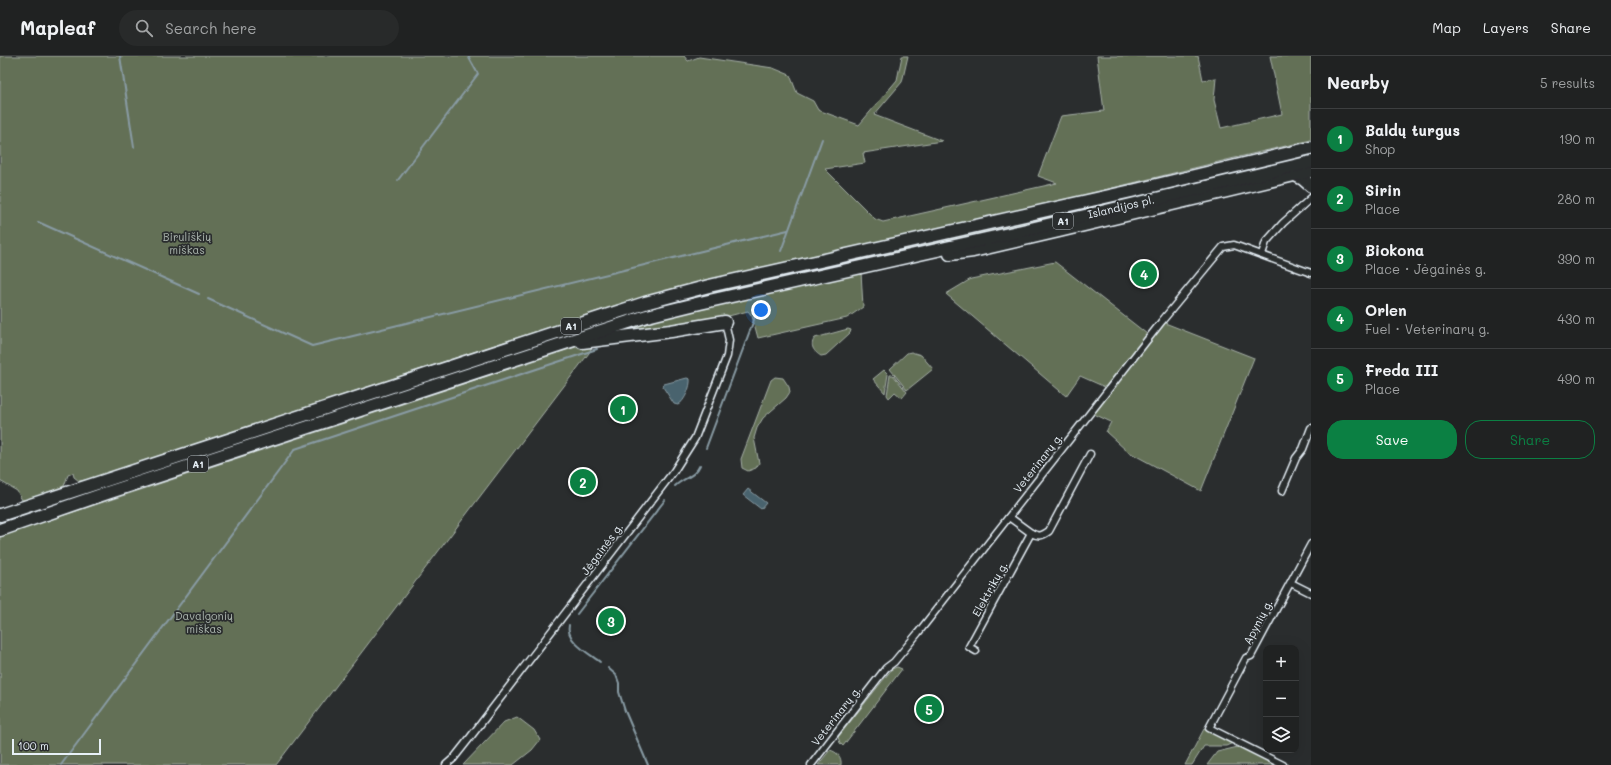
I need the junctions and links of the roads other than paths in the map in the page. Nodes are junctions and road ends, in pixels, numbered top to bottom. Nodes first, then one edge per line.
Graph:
1 (1311, 148) edge
2 (1311, 162) edge
3 (1311, 172) edge
4 (1295, 175) junction
5 (1311, 186) edge
6 (1311, 198) edge
7 (1262, 254) junction
8 (874, 263) junction
9 (1311, 273) edge
10 (725, 322) joint
11 (555, 346) junction
12 (1311, 428) edge
13 (1090, 454) dead end
14 (1282, 491) dead end
15 (0, 514) edge
16 (1009, 517) junction
17 (0, 530) edge
18 (1031, 533) junction
19 (1311, 544) edge
20 (1291, 583) junction
21 (1311, 593) edge
22 (976, 651) dead end
23 (446, 765) edge
24 (811, 765) edge
25 (1283, 765) edge

1 - 15 highway, Islandijos pl. / A1
2 - 8 highway, Islandijos pl. / A1
3 - 4 highway
4 - 5 highway
4 - 8 highway
6 - 7 street
7 - 9 street, Veterinarų g.
7 - 16 street, Veterinarų g.
8 - 11 highway, Islandijos pl. / A1
10 - 11 highway
10 - 23 street, Jėgainės g.
11 - 17 highway, A1
12 - 14 street
13 - 18 street
16 - 18 street
16 - 24 street, Veterinarų g.
18 - 22 street, Elektrikų g.
19 - 20 street, Apynių g.
20 - 21 street
20 - 25 street, Apynių g.

